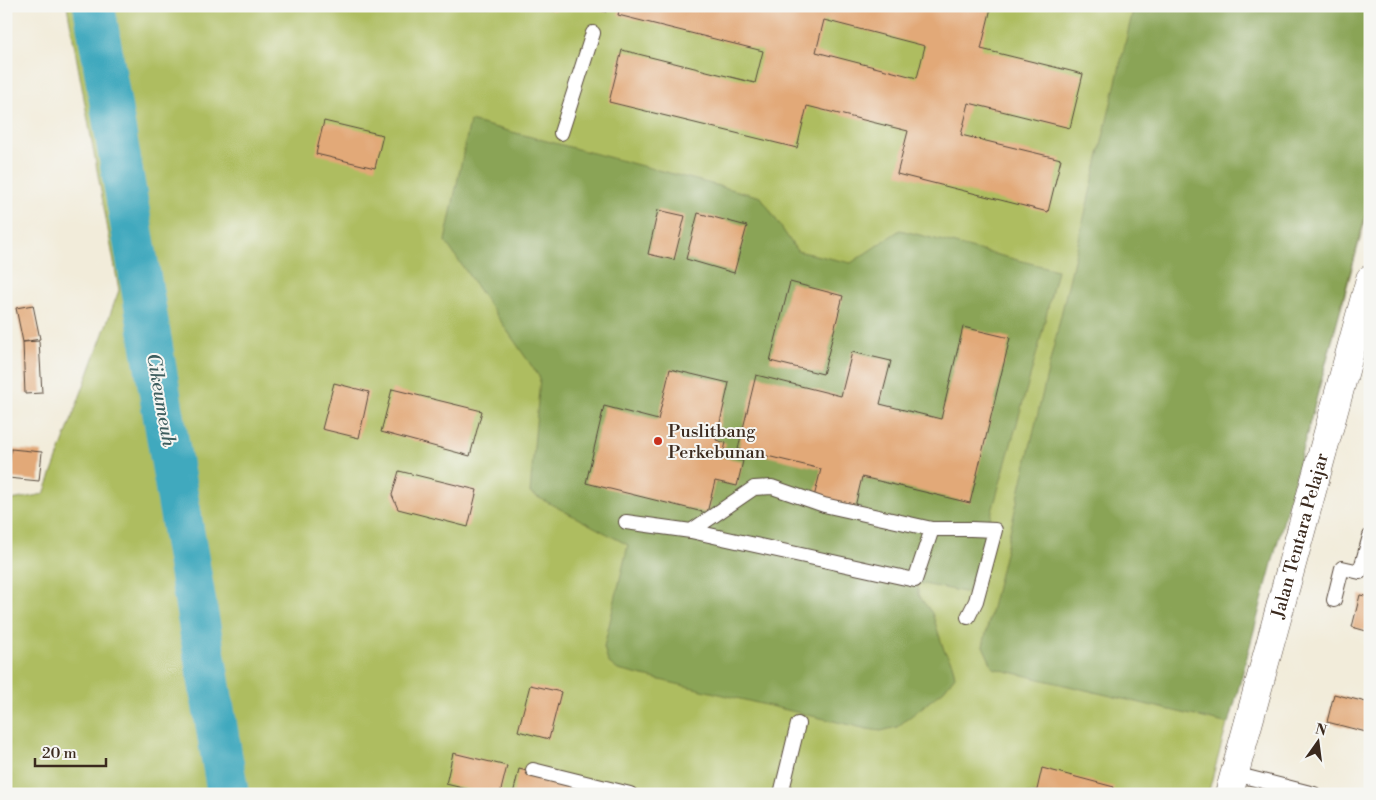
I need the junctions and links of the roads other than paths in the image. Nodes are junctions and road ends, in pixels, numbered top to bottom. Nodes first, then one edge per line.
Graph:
1 (593, 33) dead end
2 (561, 133) dead end
3 (1369, 283) edge
4 (626, 522) dead end
5 (932, 529) junction
6 (691, 531) junction
7 (1370, 536) edge
8 (1365, 573) edge
9 (1334, 600) dead end
10 (968, 617) dead end
11 (798, 724) dead end
12 (533, 770) dead end
13 (1232, 784) edge
14 (1275, 788) edge
15 (630, 794) edge
16 (781, 794) edge
17 (1314, 794) edge

1 - 2 lane
3 - 13 main road, Jalan Tentara Pelajar
4 - 6 lane
5 - 6 lane
5 - 6 lane
5 - 10 lane
7 - 8 lane
8 - 9 lane
11 - 16 lane
12 - 15 lane
13 - 14 lane
14 - 17 lane

